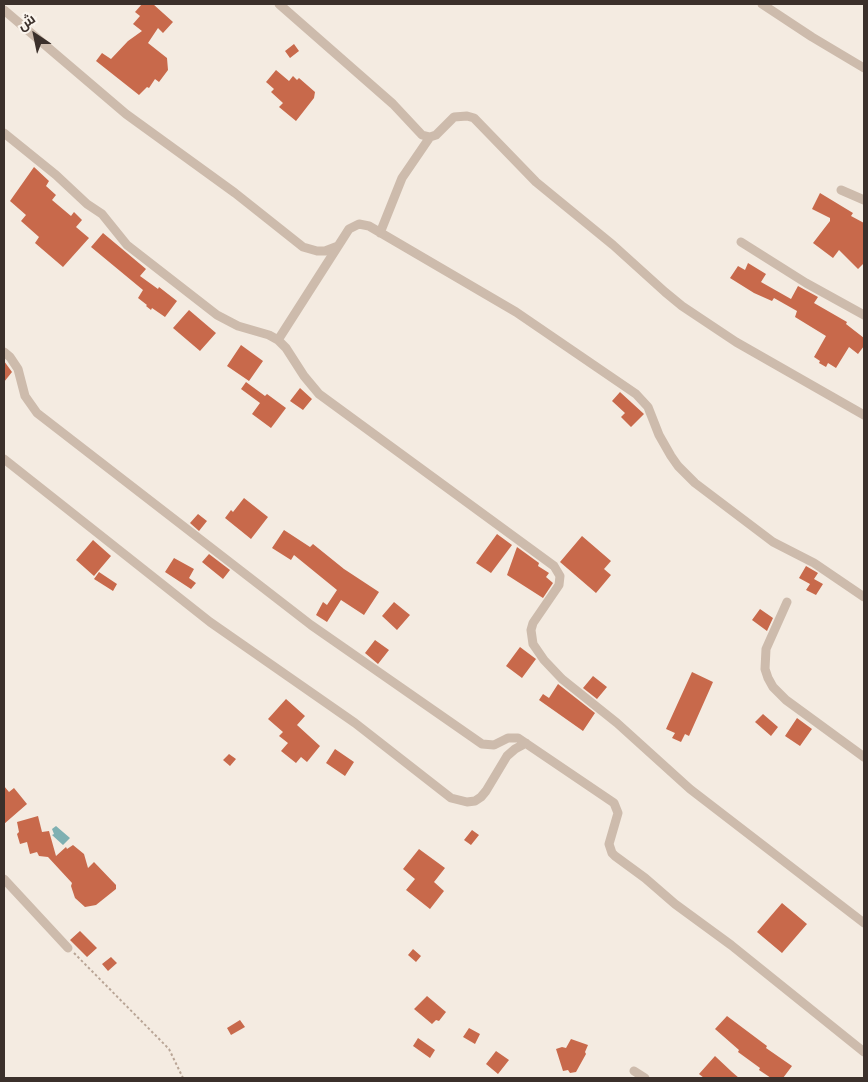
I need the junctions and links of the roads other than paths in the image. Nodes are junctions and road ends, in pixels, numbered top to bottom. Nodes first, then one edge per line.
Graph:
1 (279, 4) edge
2 (762, 4) edge
3 (4, 10) edge
4 (864, 68) edge
5 (4, 132) edge
6 (430, 138) junction
7 (841, 190) dead end
8 (864, 200) edge
9 (380, 233) junction
10 (741, 242) dead end
11 (339, 245) junction
12 (864, 315) edge
13 (278, 340) junction
14 (4, 352) edge
15 (864, 415) edge
16 (4, 459) edge
17 (864, 597) edge
18 (787, 602) dead end
19 (526, 743) junction
20 (864, 757) edge
21 (4, 879) edge
22 (864, 923) edge
23 (68, 948) road end
24 (864, 1052) edge
25 (634, 1071) dead end
26 (645, 1078) edge

1 - 6 street
2 - 4 street
3 - 11 street
5 - 13 street
6 - 9 street
6 - 15 street
7 - 8 street
9 - 11 street
9 - 17 street
10 - 12 street
11 - 13 street
13 - 22 street
14 - 19 street
16 - 19 street
18 - 20 street
19 - 24 street
21 - 23 street
25 - 26 street

